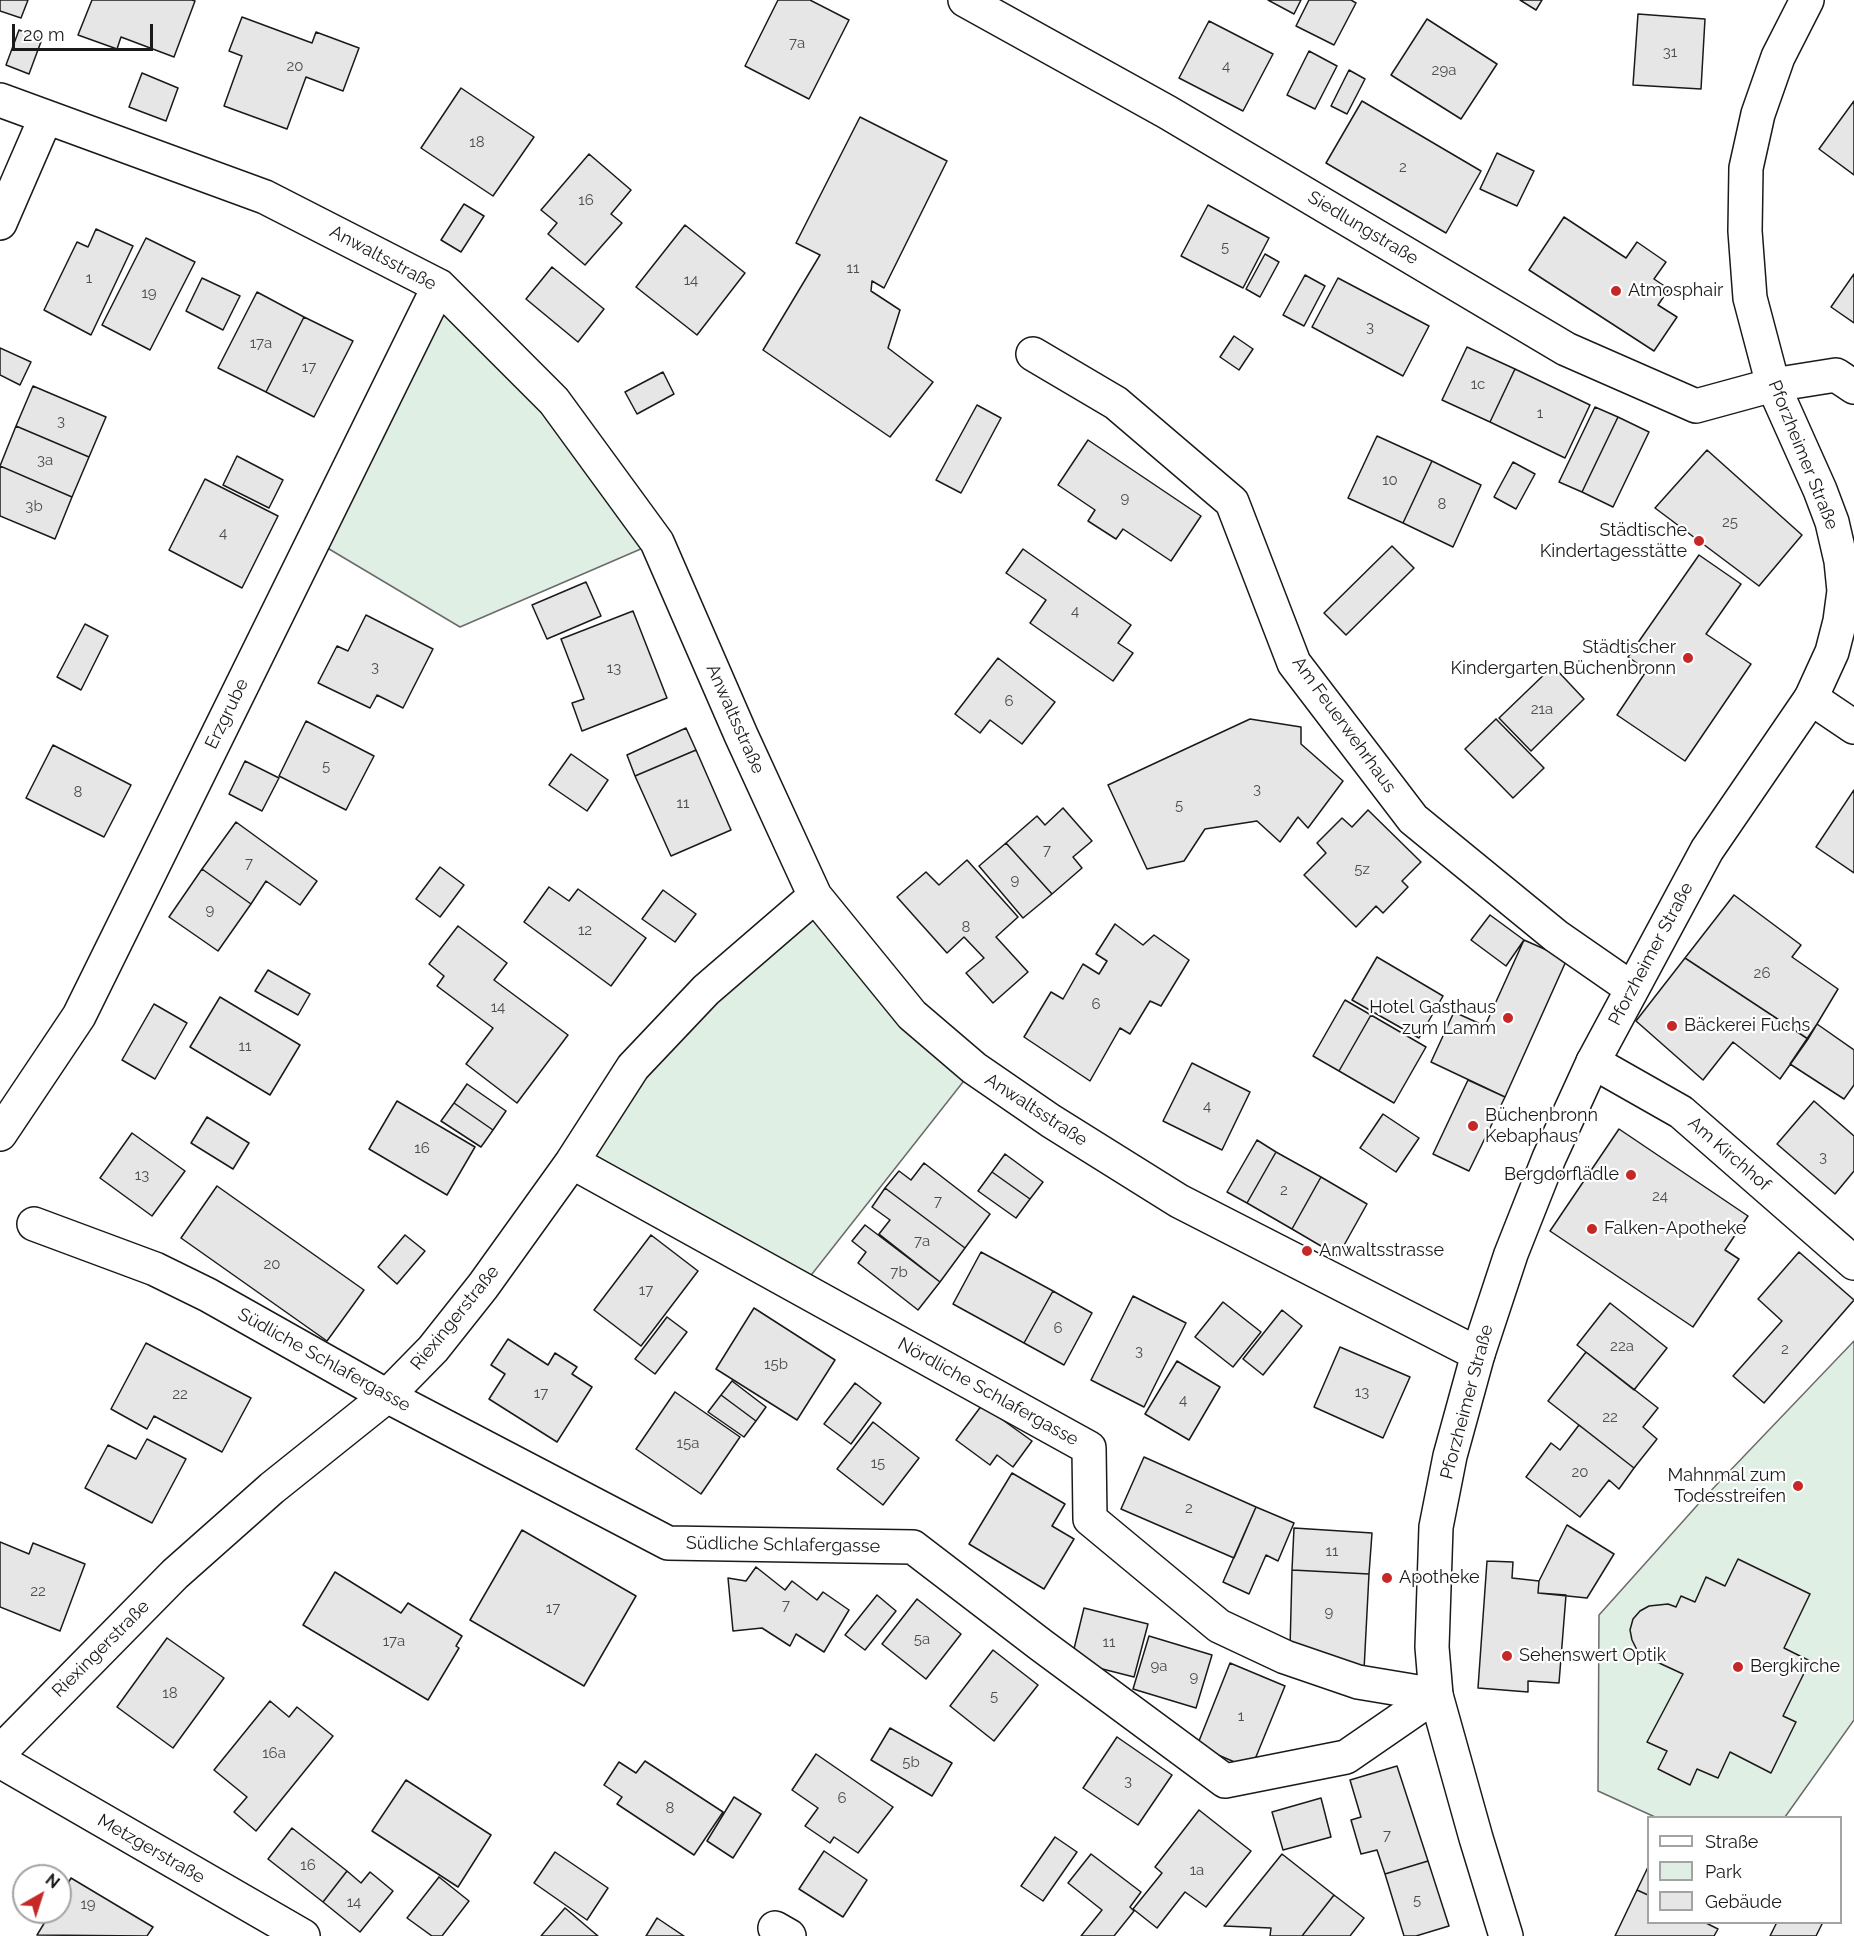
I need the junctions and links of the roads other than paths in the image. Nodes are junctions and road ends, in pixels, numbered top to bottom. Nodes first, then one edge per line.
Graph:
1 (965, 0) edge
2 (1807, 0) edge
3 (0, 100) edge
4 (46, 117) junction
5 (0, 223) edge
6 (439, 286) junction
7 (1033, 354) dead end
8 (1773, 386) junction
9 (1854, 387) edge
10 (1811, 698) junction
11 (1854, 727) edge
12 (815, 896) junction
13 (1631, 988) junction
14 (1593, 1062) junction
15 (0, 1134) edge
16 (572, 1162) junction
17 (34, 1224) dead end
18 (1854, 1263) edge
19 (1478, 1354) junction
20 (387, 1396) junction
21 (1436, 1695) junction
22 (0, 1752) edge
23 (0, 1761) edge
24 (303, 1936) edge
25 (1506, 1936) edge

1 - 8 street, Siedlungstraße
2 - 8 street, Pforzheimer Straße
3 - 4 street, Anwaltsstraße
4 - 5 street
4 - 6 street, Anwaltsstraße
6 - 12 street, Anwaltsstraße
6 - 15 street, Erzgrube
7 - 13 street, Am Feuerwehrhaus
8 - 9 street, Siedlungstraße
8 - 10 street, Pforzheimer Straße
10 - 11 street
10 - 13 street, Pforzheimer Straße
12 - 16 street, Riexingerstraße
12 - 19 street, Anwaltsstraße
13 - 14 street, Pforzheimer Straße
14 - 18 street, Am Kirchhof
14 - 19 street, Pforzheimer Straße
16 - 20 street, Riexingerstraße
16 - 21 street, Nördliche Schlafergasse
17 - 20 street, Südliche Schlafergasse
19 - 21 street, Pforzheimer Straße
20 - 21 street, Südliche Schlafergasse
20 - 22 street, Riexingerstraße
21 - 25 street, Pforzheimer Straße
23 - 24 street, Metzgerstraße

